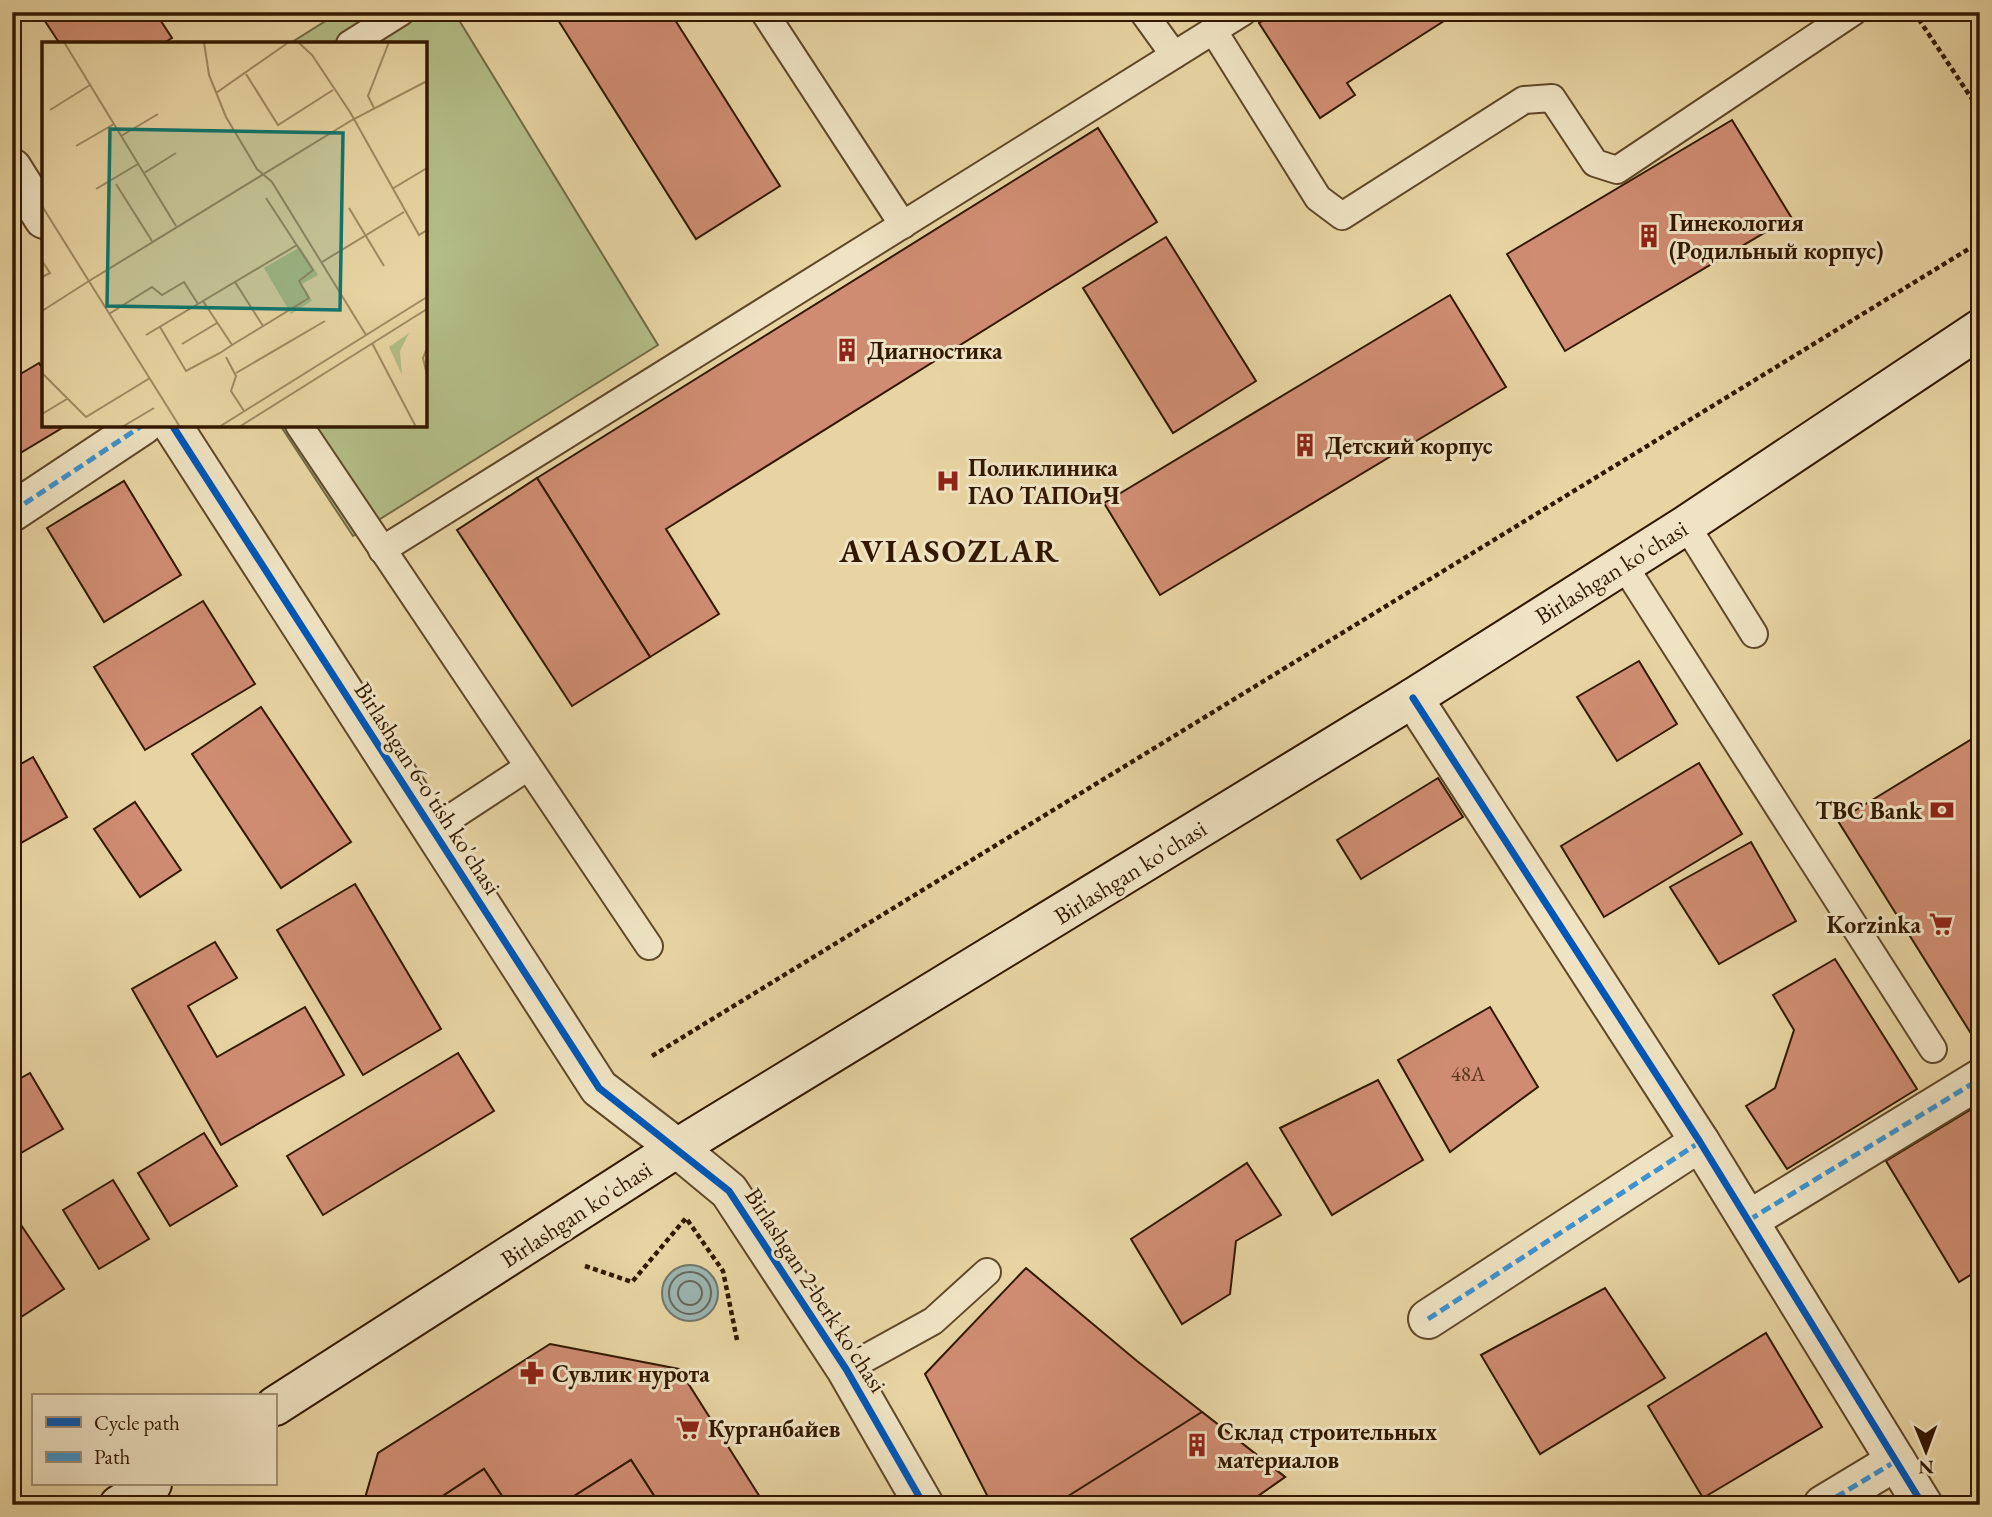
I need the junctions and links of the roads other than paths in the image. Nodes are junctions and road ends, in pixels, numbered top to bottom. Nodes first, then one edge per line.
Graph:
1 (401, 12) edge
2 (764, 12) edge
3 (1143, 12) edge
4 (1242, 12) edge
5 (1853, 12) edge
6 (1213, 30) junction
7 (353, 42) edge
8 (1174, 55) junction
9 (12, 168) edge
10 (42, 216) edge
11 (904, 225) junction
12 (1980, 329) edge
13 (141, 427) edge
14 (173, 427) edge
15 (300, 427) edge
16 (12, 512) edge
17 (1686, 525) junction
18 (382, 550) junction
19 (1623, 565) junction
20 (1754, 634) dead end
21 (1413, 698) junction
22 (528, 767) junction
23 (432, 830) junction
24 (649, 946) dead end
25 (1933, 1049) dead end
26 (1980, 1079) edge
27 (1700, 1142) junction
28 (677, 1149) junction
29 (1749, 1220) junction
30 (987, 1272) dead end
31 (1428, 1319) dead end
32 (846, 1369) junction
33 (276, 1405) edge
34 (1896, 1461) junction
35 (149, 1486) edge
36 (119, 1505) edge
37 (925, 1505) edge
38 (1823, 1505) edge
39 (1923, 1505) edge

1 - 7 lane
2 - 11 lane
3 - 8 lane
4 - 6 lane
5 - 6 lane
6 - 8 lane
8 - 11 lane
9 - 10 street
11 - 18 lane
12 - 17 street, Birlashgan ko'chasi
13 - 16 street
14 - 23 street, Birlashgan 6-o'tish ko'chasi
15 - 18 lane
17 - 19 street, Birlashgan ko'chasi
17 - 20 lane
18 - 22 lane
19 - 21 street, Birlashgan ko'chasi
19 - 25 lane
21 - 27 street
21 - 28 street, Birlashgan ko'chasi
22 - 23 lane
22 - 24 lane
23 - 28 street, Birlashgan 6-o'tish ko'chasi
26 - 29 street
27 - 29 street
27 - 31 street
28 - 32 street, Birlashgan 2-berk ko'chasi
28 - 33 street, Birlashgan ko'chasi
29 - 34 street
30 - 32 lane
32 - 37 street, Birlashgan 2-berk ko'chasi
34 - 38 street
34 - 39 street
35 - 36 street

